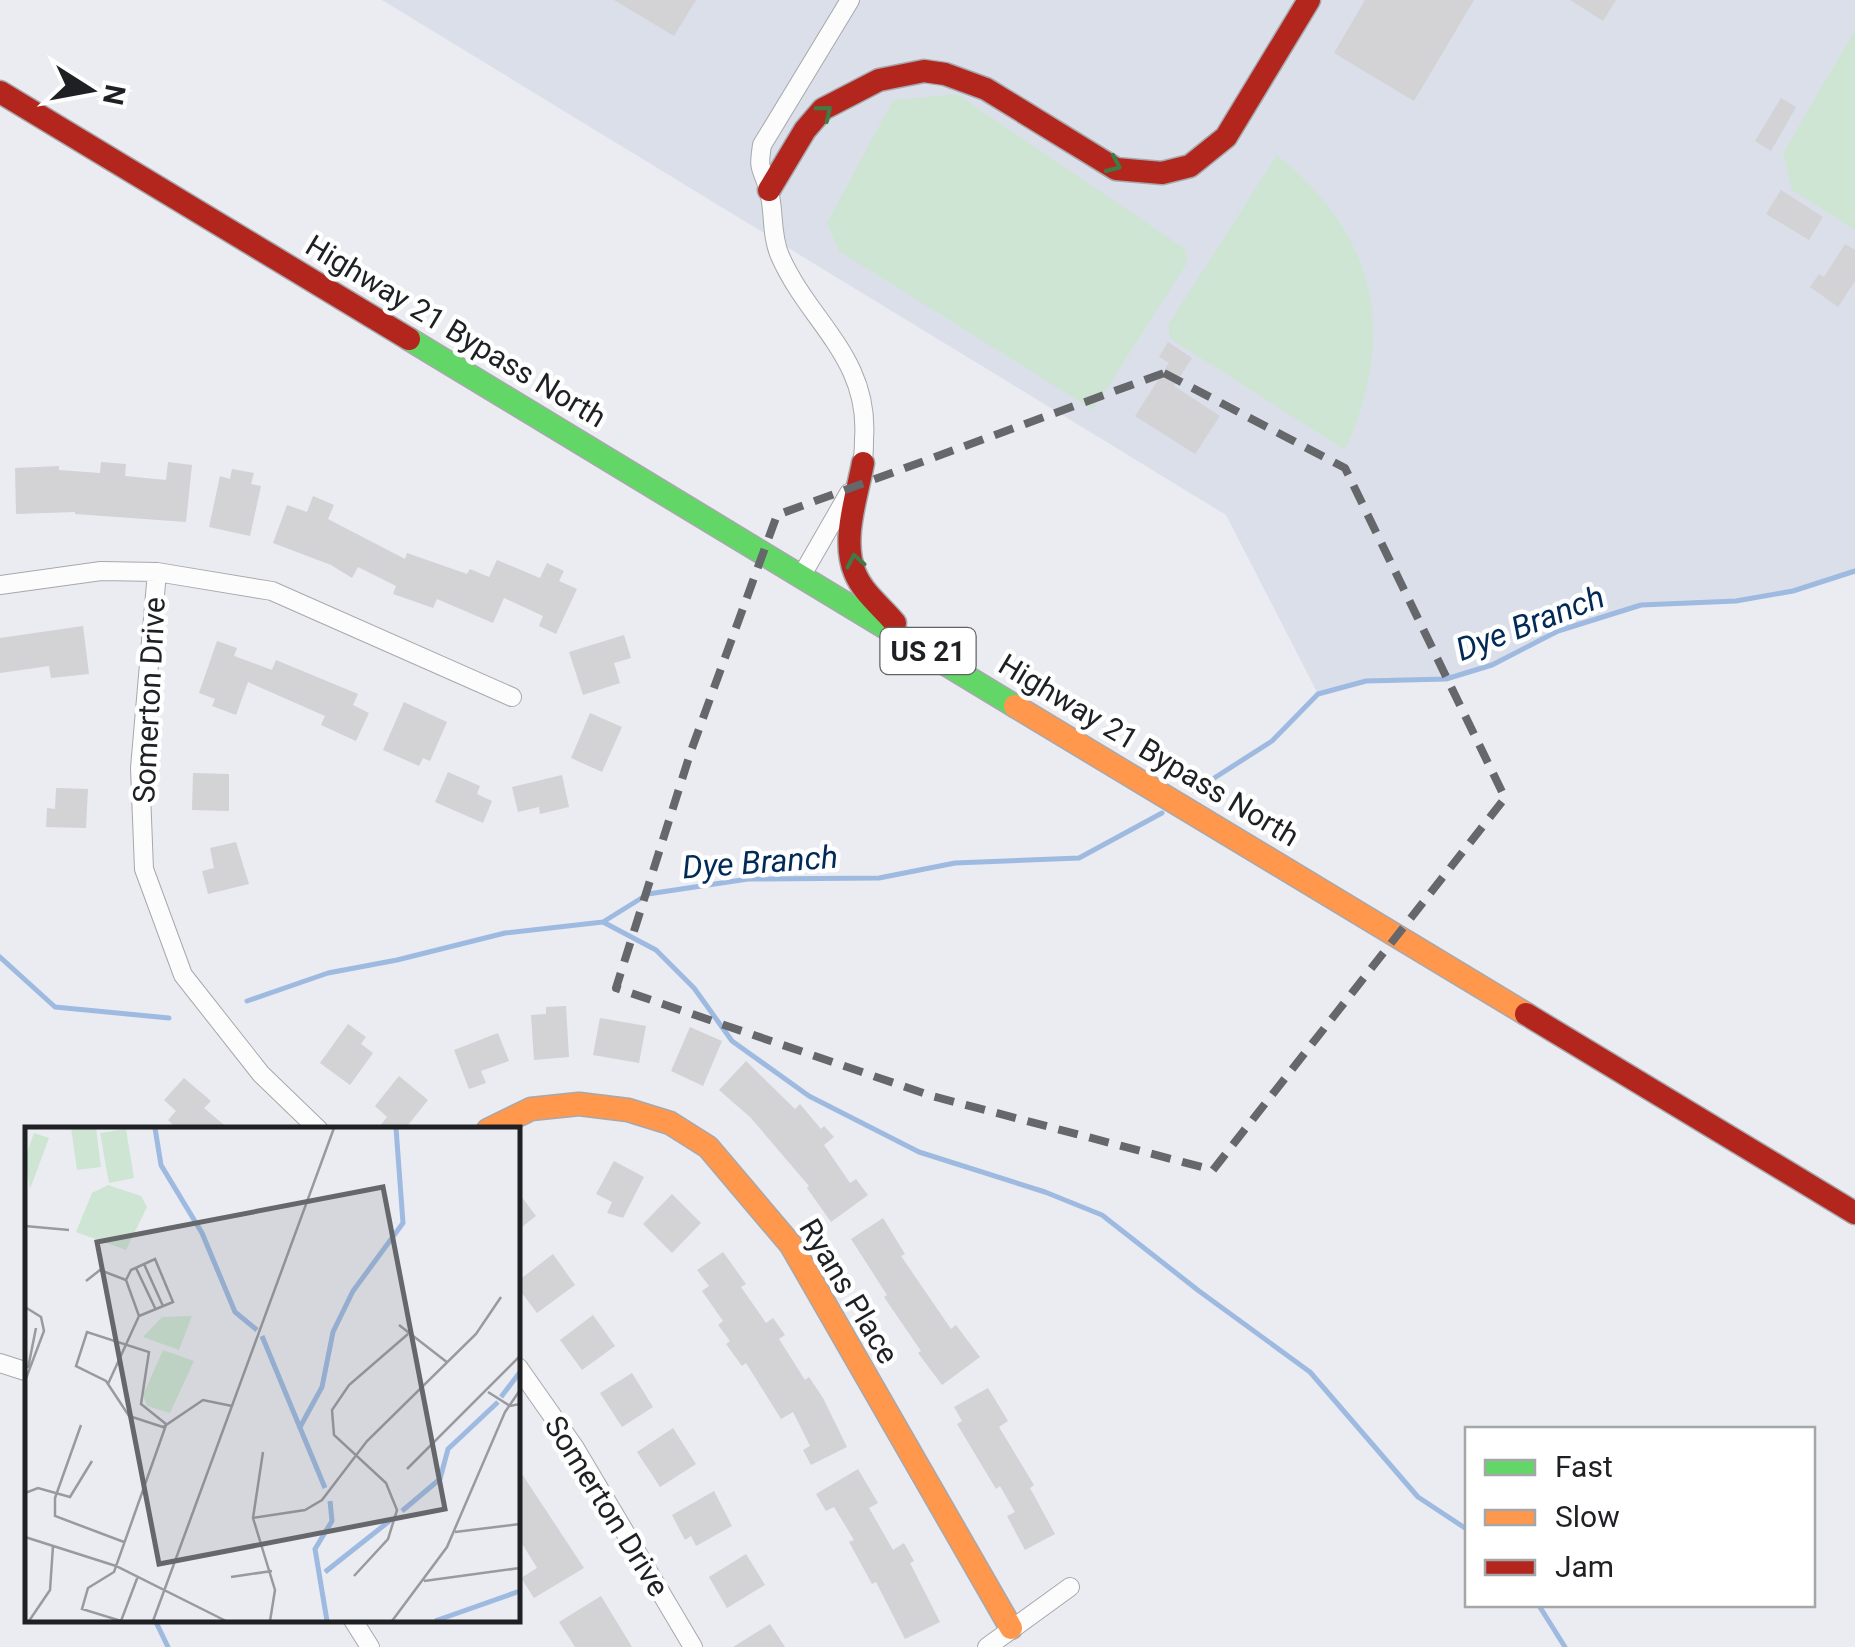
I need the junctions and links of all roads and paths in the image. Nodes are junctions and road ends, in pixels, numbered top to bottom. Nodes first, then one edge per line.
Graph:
1 (850, 0) edge
2 (1309, 0) edge
3 (0, 92) edge
4 (769, 190) junction
5 (862, 463) junction
6 (157, 572) junction
7 (802, 575) junction
8 (0, 585) edge
9 (909, 639) junction
10 (512, 697) dead end
11 (317, 1127) edge
12 (494, 1127) edge
13 (1855, 1213) edge
14 (0, 1363) edge
15 (25, 1371) edge
16 (520, 1371) edge
17 (1070, 1587) dead end
18 (354, 1622) edge
19 (1011, 1628) junction
20 (370, 1647) edge
21 (693, 1647) edge
22 (987, 1647) edge

1 - 4 street
4 -> 2 main road
3 - 7 main road, Highway 21 Bypass North / US 21
4 - 5 street
5 - 7 street
9 -> 5 main road
6 - 8 street
6 - 10 street
6 - 11 street, Somerton Drive
7 - 9 main road, Highway 21 Bypass North / US 21
9 - 13 main road, Highway 21 Bypass North / US 21
12 - 19 main road, Ryans Place
14 - 15 street
16 - 21 street, Somerton Drive
17 - 19 street
18 - 20 street
19 - 22 street

